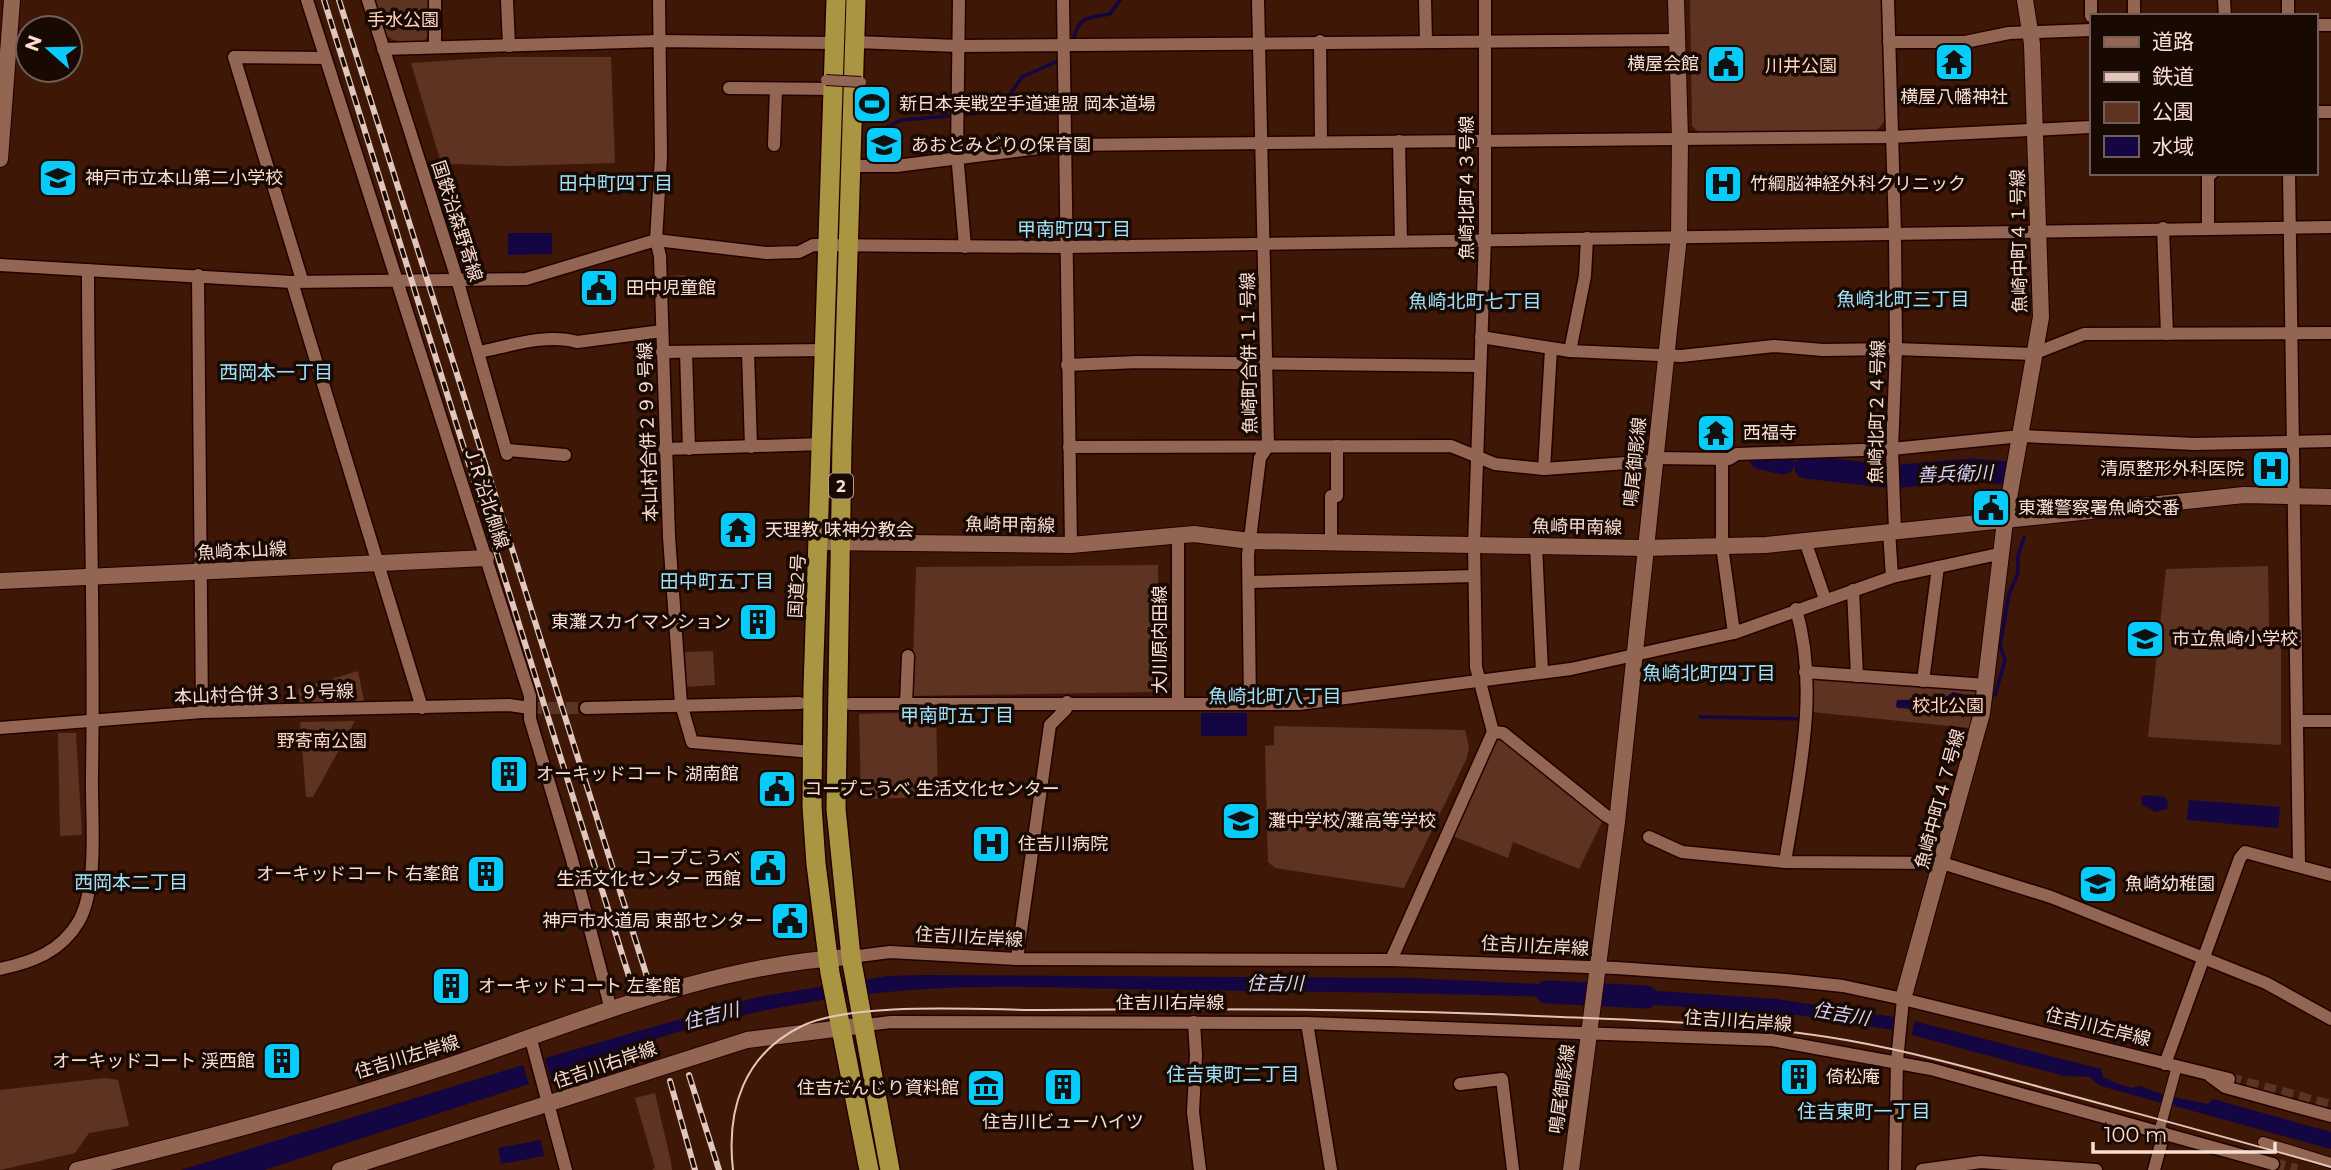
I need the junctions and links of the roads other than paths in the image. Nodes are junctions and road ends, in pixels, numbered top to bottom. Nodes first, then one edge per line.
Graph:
1 (12, 0) edge
2 (307, 0) edge
3 (368, 0) edge
4 (435, 0) edge
5 (507, 0) edge
6 (659, 0) edge
7 (836, 0) edge
8 (856, 0) edge
9 (959, 0) edge
10 (1063, 0) edge
11 (1258, 0) edge
12 (1425, 0) edge
13 (1485, 0) edge
14 (1676, 0) edge
15 (1888, 0) edge
16 (2025, 0) edge
17 (2090, 30) edge
18 (2030, 32) junction
19 (1485, 40) junction
20 (1677, 40) junction
21 (659, 41) junction
22 (1320, 41) junction
23 (1426, 41) junction
24 (1889, 41) junction
25 (1258, 42) junction
26 (846, 43) junction
27 (1063, 44) junction
28 (509, 46) junction
29 (958, 46) junction
30 (435, 47) junction
31 (383, 49) junction
32 (4, 55) edge
33 (325, 58) junction
34 (861, 82) dead end
35 (830, 85) junction
36 (729, 88) dead end
37 (776, 89) junction
38 (2090, 127) edge
39 (2036, 131) junction
40 (1891, 137) junction
41 (1680, 139) junction
42 (1399, 141) junction
43 (1485, 141) junction
44 (1262, 142) junction
45 (1321, 142) junction
46 (774, 145) dead end
47 (1063, 145) junction
48 (960, 157) junction
49 (0, 159) edge
50 (850, 166) junction
51 (2209, 175) edge
52 (2289, 175) edge
53 (2208, 227) junction
54 (2331, 227) edge
55 (2163, 228) junction
56 (2290, 228) junction
57 (2039, 232) junction
58 (1895, 233) junction
59 (1679, 236) junction
60 (1587, 238) junction
61 (1485, 239) junction
62 (656, 240) junction
63 (1401, 241) junction
64 (1265, 244) junction
65 (838, 246) junction
66 (965, 247) junction
67 (1065, 247) junction
68 (0, 265) edge
69 (88, 270) junction
70 (198, 275) junction
71 (396, 279) junction
72 (457, 279) junction
73 (297, 281) junction
74 (662, 331) junction
75 (2292, 333) junction
76 (2331, 333) edge
77 (2167, 334) junction
78 (1481, 337) junction
79 (1551, 349) junction
80 (1896, 349) junction
81 (826, 350) junction
82 (1570, 351) junction
83 (479, 352) junction
84 (663, 352) junction
85 (686, 352) junction
86 (747, 352) junction
87 (2033, 354) junction
88 (1666, 355) junction
89 (1268, 362) junction
90 (1066, 365) junction
91 (1479, 366) junction
92 (2021, 436) junction
93 (2331, 441) edge
94 (823, 444) junction
95 (2295, 444) junction
96 (1268, 446) junction
97 (1337, 446) junction
98 (751, 447) junction
99 (1069, 447) junction
100 (664, 449) junction
101 (689, 449) junction
102 (1892, 449) junction
103 (565, 455) dead end
104 (1479, 456) junction
105 (1723, 458) junction
106 (1655, 459) junction
107 (1544, 469) junction
108 (2331, 497) edge
109 (2294, 498) junction
110 (2005, 521) junction
111 (1892, 531) junction
112 (1178, 536) junction
113 (1250, 541) junction
114 (1805, 541) junction
115 (830, 542) junction
116 (1331, 542) junction
117 (1071, 545) junction
118 (1474, 545) junction
119 (1536, 546) junction
120 (1723, 546) junction
121 (1644, 548) junction
122 (2003, 553) junction
123 (486, 558) junction
124 (379, 563) junction
125 (1938, 567) junction
126 (201, 572) junction
127 (1474, 576) junction
128 (92, 577) junction
129 (1892, 577) junction
130 (0, 581) edge
131 (1249, 582) junction
132 (1853, 590) junction
133 (1825, 599) junction
134 (1796, 609) junction
135 (1734, 633) junction
136 (908, 656) dead end
137 (1634, 656) junction
138 (1542, 672) junction
139 (1805, 672) junction
140 (1857, 676) junction
141 (1481, 679) junction
142 (1923, 681) junction
143 (1987, 685) junction
144 (1067, 702) junction
145 (1250, 702) junction
146 (800, 703) dead end
147 (1178, 703) junction
148 (681, 704) junction
149 (850, 704) dead end
150 (906, 704) junction
151 (422, 708) junction
152 (530, 708) junction
153 (586, 708) tunnel mouth
154 (202, 712) junction
155 (93, 720) junction
156 (2297, 721) junction
157 (2331, 721) edge
158 (0, 729) edge
159 (1493, 732) junction
160 (812, 752) junction
161 (1617, 822) junction
162 (1649, 836) dead end
163 (1786, 862) junction
164 (1942, 863) junction
165 (2299, 865) junction
166 (2331, 875) edge
167 (2204, 958) junction
168 (1017, 959) junction
169 (1391, 960) junction
170 (852, 963) junction
171 (829, 965) junction
172 (1599, 968) junction
173 (0, 969) edge
174 (1903, 999) junction
175 (611, 1010) junction
176 (864, 1016) junction
177 (839, 1019) junction
178 (2331, 1019) edge
179 (1194, 1022) junction
180 (1307, 1023) junction
181 (1590, 1031) junction
182 (533, 1043) junction
183 (1897, 1061) junction
184 (2171, 1065) junction
185 (2207, 1073) junction
186 (2229, 1079) tunnel mouth
187 (1460, 1084) dead end
188 (548, 1098) junction
189 (2331, 1116) edge
190 (2161, 1133) junction
191 (2263, 1142) dead end
192 (2331, 1163) edge
193 (2014, 1165) junction
194 (2276, 1167) edge
195 (77, 1170) edge
196 (340, 1170) edge
197 (566, 1170) edge
198 (869, 1170) edge
199 (890, 1170) edge
200 (1200, 1170) edge
201 (1331, 1170) edge
202 (1513, 1170) edge
203 (1571, 1170) edge
204 (1895, 1170) edge
205 (1922, 1170) edge
206 (1997, 1170) edge
207 (2096, 1170) edge
208 (2154, 1170) edge

1 - 32 street
2 - 33 street, ＪＲ沿北側線
3 - 31 street, 国鉄沿森野寄線
4 - 30 street
5 - 28 street
6 - 21 street, 本山村合併２９９号線
7 - 26 highway, 国道2号 / 2
8 - 26 highway, 国道2号 / 2
9 - 29 street
10 - 27 street
11 - 25 street, 魚崎町合併１１号線
12 - 23 street
13 - 19 street, 魚崎北町４３号線
14 - 20 street, 鳴尾御影線
15 - 24 street, 魚崎北町２４号線
16 - 18 street, 魚崎中町４１号線
17 - 18 street
18 - 24 street
18 - 39 street, 魚崎中町４１号線
19 - 20 street
19 - 23 street
19 - 43 street, 魚崎北町４３号線
20 - 41 street, 鳴尾御影線
21 - 26 street
21 - 28 street
21 - 62 street, 本山村合併２９９号線
22 - 23 street
22 - 25 street
22 - 45 street
24 - 40 street, 魚崎北町２４号線
25 - 27 street
25 - 44 street, 魚崎町合併１１号線
26 - 29 street
26 - 35 highway, 国道2号 / 2
26 - 50 highway, 国道2号 / 2
27 - 29 street
27 - 47 street
28 - 30 street
29 - 48 street
30 - 31 street
31 - 72 street, 国鉄沿森野寄線
32 - 49 street
33 - 71 street, ＪＲ沿北側線
33 - 73 street
34 - 35 street, bridge
35 - 37 street
35 - 65 highway, 国道2号 / 2
36 - 37 street
37 - 46 street
38 - 39 street
39 - 40 street
39 - 57 street, 魚崎中町４１号線
40 - 41 street
40 - 58 street, 魚崎北町２４号線
41 - 43 street
41 - 59 street, 鳴尾御影線
42 - 43 street
42 - 45 street
42 - 63 street
43 - 61 street, 魚崎北町４３号線
44 - 45 street
44 - 47 street
44 - 64 street, 魚崎町合併１１号線
47 - 48 street
47 - 67 street
48 - 50 street
48 - 66 street
50 - 65 highway, 国道2号 / 2
51 - 53 street
52 - 56 street
53 - 55 street
53 - 56 street
54 - 56 street
55 - 57 street
55 - 77 street
56 - 75 street
57 - 58 street
57 - 87 street, 魚崎中町４１号線
58 - 59 street
58 - 80 street, 魚崎北町２４号線
59 - 60 street
59 - 88 street, 鳴尾御影線
60 - 61 street
60 - 82 street
61 - 63 street
61 - 78 street, 魚崎北町４３号線
62 - 65 street
62 - 72 street
62 - 74 street, 本山村合併２９９号線
63 - 64 street
64 - 67 street
64 - 89 street, 魚崎町合併１１号線
65 - 66 street
65 - 81 highway, 国道2号 / 2
65 - 115 highway, 国道2号 / 2
66 - 67 street
67 - 90 street
68 - 69 street
69 - 70 street
69 - 128 street
70 - 73 street
70 - 126 street
71 - 72 street
71 - 73 street
71 - 123 street, ＪＲ沿北側線
72 - 83 street, 国鉄沿森野寄線
73 - 124 street
74 - 83 street
74 - 84 street, 本山村合併２９９号線
75 - 76 street
75 - 77 street
75 - 95 street
77 - 87 street
78 - 79 street
78 - 91 street, 魚崎北町４３号線
79 - 82 street
79 - 107 street
80 - 87 street
80 - 88 street
80 - 102 street, 魚崎北町２４号線
81 - 86 street
81 - 94 highway, 国道2号 / 2
82 - 88 street
83 - 103 street, 国鉄沿森野寄線
84 - 85 street
84 - 100 street, 本山村合併２９９号線
85 - 86 street
85 - 101 street
86 - 98 street
87 - 92 street, 魚崎中町４１号線
88 - 106 street, 鳴尾御影線
89 - 90 street
89 - 91 street
89 - 96 street, 魚崎町合併１１号線
90 - 99 street
91 - 104 street, 魚崎北町４３号線
92 - 95 street
92 - 102 street
92 - 110 street, 魚崎中町４１号線
93 - 95 street
94 - 98 street
94 - 115 highway, 国道2号 / 2
95 - 109 street
96 - 97 street
96 - 99 street
96 - 113 street, 魚崎町合併１１号線
97 - 104 street
97 - 116 street
98 - 101 street
99 - 117 street
100 - 101 street
100 - 148 street, 本山村合併２９９号線
102 - 105 street
102 - 111 street, 魚崎北町２４号線
104 - 107 street
104 - 118 street, 魚崎北町４３号線
105 - 106 street
105 - 120 street
106 - 107 street
106 - 121 street, 鳴尾御影線
108 - 109 street, 魚崎甲南線
109 - 110 street, 魚崎甲南線
109 - 156 street
110 - 111 street, 魚崎甲南線
110 - 122 street, 魚崎中町４７号線
111 - 114 street, 魚崎甲南線
111 - 129 street, 魚崎北町２４号線
112 - 113 street, 魚崎甲南線
112 - 117 street, 魚崎甲南線
112 - 147 street, 大川原内田線
113 - 116 street, 魚崎甲南線
113 - 131 street, 魚崎町合併１１号線
114 - 120 street, 魚崎甲南線
114 - 133 street
115 - 117 street, 魚崎甲南線
115 - 160 highway, 国道2号 / 2
115 - 170 highway, 国道2号 / 2
116 - 118 street, 魚崎甲南線
118 - 119 street, 魚崎甲南線
118 - 127 street, 魚崎北町４３号線
119 - 121 street, 魚崎甲南線
119 - 138 street
120 - 121 street, 魚崎甲南線
120 - 135 street
121 - 137 street, 鳴尾御影線
122 - 125 street
122 - 143 street, 魚崎中町４７号線
123 - 124 street, 魚崎本山線
123 - 152 street, ＪＲ沿北側線
124 - 126 street, 魚崎本山線
124 - 151 street
125 - 129 street
125 - 142 street
126 - 128 street, 魚崎本山線
126 - 154 street
127 - 131 street
127 - 141 street, 魚崎北町４３号線
128 - 130 street, 魚崎本山線
128 - 155 street
129 - 132 street
131 - 145 street, 魚崎町合併１１号線
132 - 133 street
132 - 140 street
133 - 134 street
134 - 135 street
134 - 139 street
135 - 137 street
136 - 150 street
137 - 138 street
137 - 161 street, 鳴尾御影線
138 - 141 street
139 - 140 street
139 - 163 street
140 - 142 street
141 - 145 street
141 - 159 street, 魚崎北町４３号線
142 - 143 street
143 - 164 street, 魚崎中町４７号線
144 - 147 street, 大川原内田線
144 - 150 street, 大川原内田線
144 - 168 street
145 - 147 street
146 - 148 street
148 - 153 street
148 - 160 street, 本山村合併２９９号線
149 - 150 street, 大川原内田線
151 - 152 street, 本山村合併３１９号線
151 - 154 street, 本山村合併３１９号線
152 - 175 street, ＪＲ沿北側線
154 - 155 street, 本山村合併３１９号線
155 - 158 street, 本山村合併３１９号線
155 - 173 street
156 - 157 street
156 - 165 street
159 - 161 street
159 - 169 street
160 - 171 highway, 国道2号 / 2
161 - 172 street, 鳴尾御影線
162 - 163 street
163 - 164 street
164 - 167 street
164 - 174 street, 魚崎中町４７号線
165 - 166 street
165 - 167 street
167 - 178 street
167 - 184 street
168 - 169 street, 住吉川左岸線
168 - 170 street, 住吉川左岸線
169 - 172 street, 住吉川左岸線
170 - 171 street, 住吉川左岸線
170 - 176 highway, 国道2号 / 2
171 - 175 street, 住吉川左岸線
171 - 177 highway, 国道2号 / 2
172 - 174 street, 住吉川左岸線
172 - 181 street, 鳴尾御影線
174 - 183 street
174 - 184 street, 住吉川左岸線
175 - 182 street, 住吉川左岸線
176 - 177 street, 住吉川右岸線
176 - 179 street, 住吉川右岸線
176 - 199 highway, 国道2号 / 2
177 - 188 street, 住吉川右岸線
177 - 198 highway, 国道2号 / 2
179 - 180 street, 住吉川右岸線
179 - 200 street
180 - 181 street, 住吉川右岸線
180 - 201 street
181 - 183 street, 住吉川右岸線
181 - 203 street, 鳴尾御影線
182 - 188 street
182 - 195 street, 住吉川左岸線
183 - 190 street, 住吉川右岸線
183 - 204 street
184 - 185 street, 住吉川左岸線
184 - 190 street
185 - 186 street, 住吉川左岸線
185 - 189 street, 住吉川左岸線
187 - 202 street
188 - 196 street, 住吉川右岸線
188 - 197 street
190 - 194 street, 住吉川右岸線
190 - 208 street
191 - 192 street
193 - 205 street
193 - 206 street
193 - 207 street

